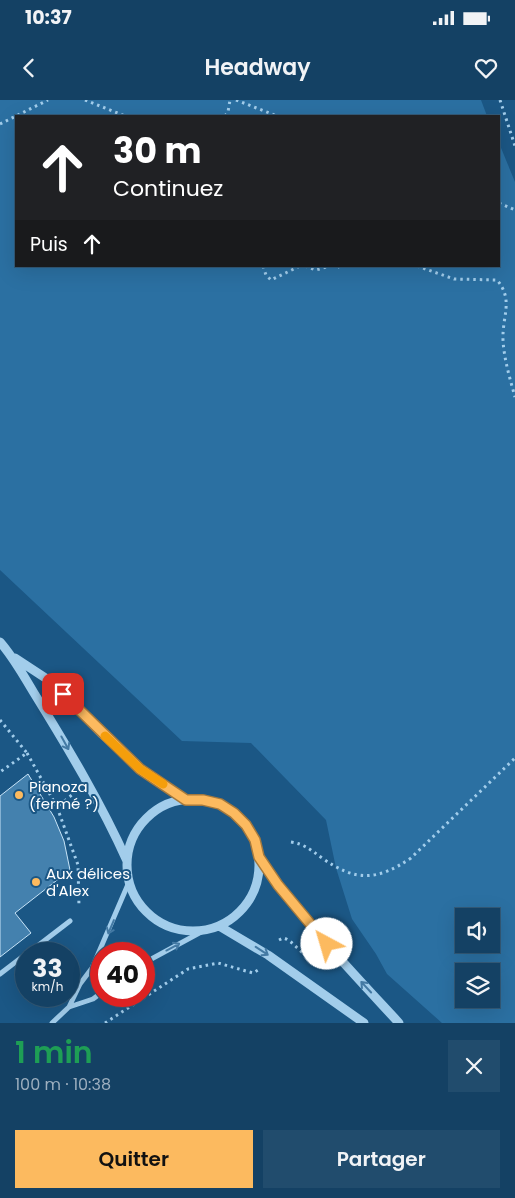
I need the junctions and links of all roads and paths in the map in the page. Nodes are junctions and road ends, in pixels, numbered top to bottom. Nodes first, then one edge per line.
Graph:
1 (48, 100) edge
2 (86, 100) edge
3 (230, 100) edge
4 (236, 100) edge
5 (500, 100) edge
6 (245, 102) edge
7 (18, 115) edge
8 (123, 115) edge
9 (226, 115) edge
10 (275, 115) edge
11 (15, 116) edge
12 (0, 124) edge
13 (515, 146) edge
14 (500, 204) edge
15 (515, 210) edge
16 (263, 267) edge
17 (298, 267) edge
18 (308, 267) edge
19 (326, 267) edge
20 (420, 267) edge
21 (515, 397) edge
22 (0, 642) edge
23 (13, 656) junction
24 (0, 720) edge
25 (26, 752) junction
26 (515, 758) edge
27 (0, 772) edge
28 (75, 793) dead end
29 (186, 800) junction
30 (57, 807) junction
31 (291, 842) dead end
32 (259, 857) junction
33 (127, 862) junction
34 (129, 882) junction
35 (79, 911) dead end
36 (70, 921) dead end
37 (219, 926) junction
38 (203, 931) junction
39 (43, 942) edge
40 (155, 957) edge
41 (15, 963) edge
42 (261, 965) dead end
43 (0, 974) edge
44 (80, 984) edge
45 (69, 1007) edge
46 (52, 1023) edge
47 (105, 1023) edge
48 (364, 1023) edge
49 (399, 1023) edge

1 - 7 path
2 - 8 path
3 - 9 path
4 - 6 path
5 - 13 path
6 - 10 path
11 - 12 path
14 - 15 path
16 - 17 path
18 - 19 path
20 - 21 path
22 - 23 street
23 - 29 street
23 -> 33 street
24 - 25 path
25 - 27 path
25 - 30 path
26 - 31 path
28 - 30 path
29 - 32 street
29 - 33 street
30 - 35 path
32 - 37 street
49 -> 32 street
33 - 34 street
34 - 38 street
34 -> 44 street
36 - 39 street
37 - 38 street
37 -> 48 street
40 -> 38 street
41 - 43 street
42 - 47 path
45 - 46 street

